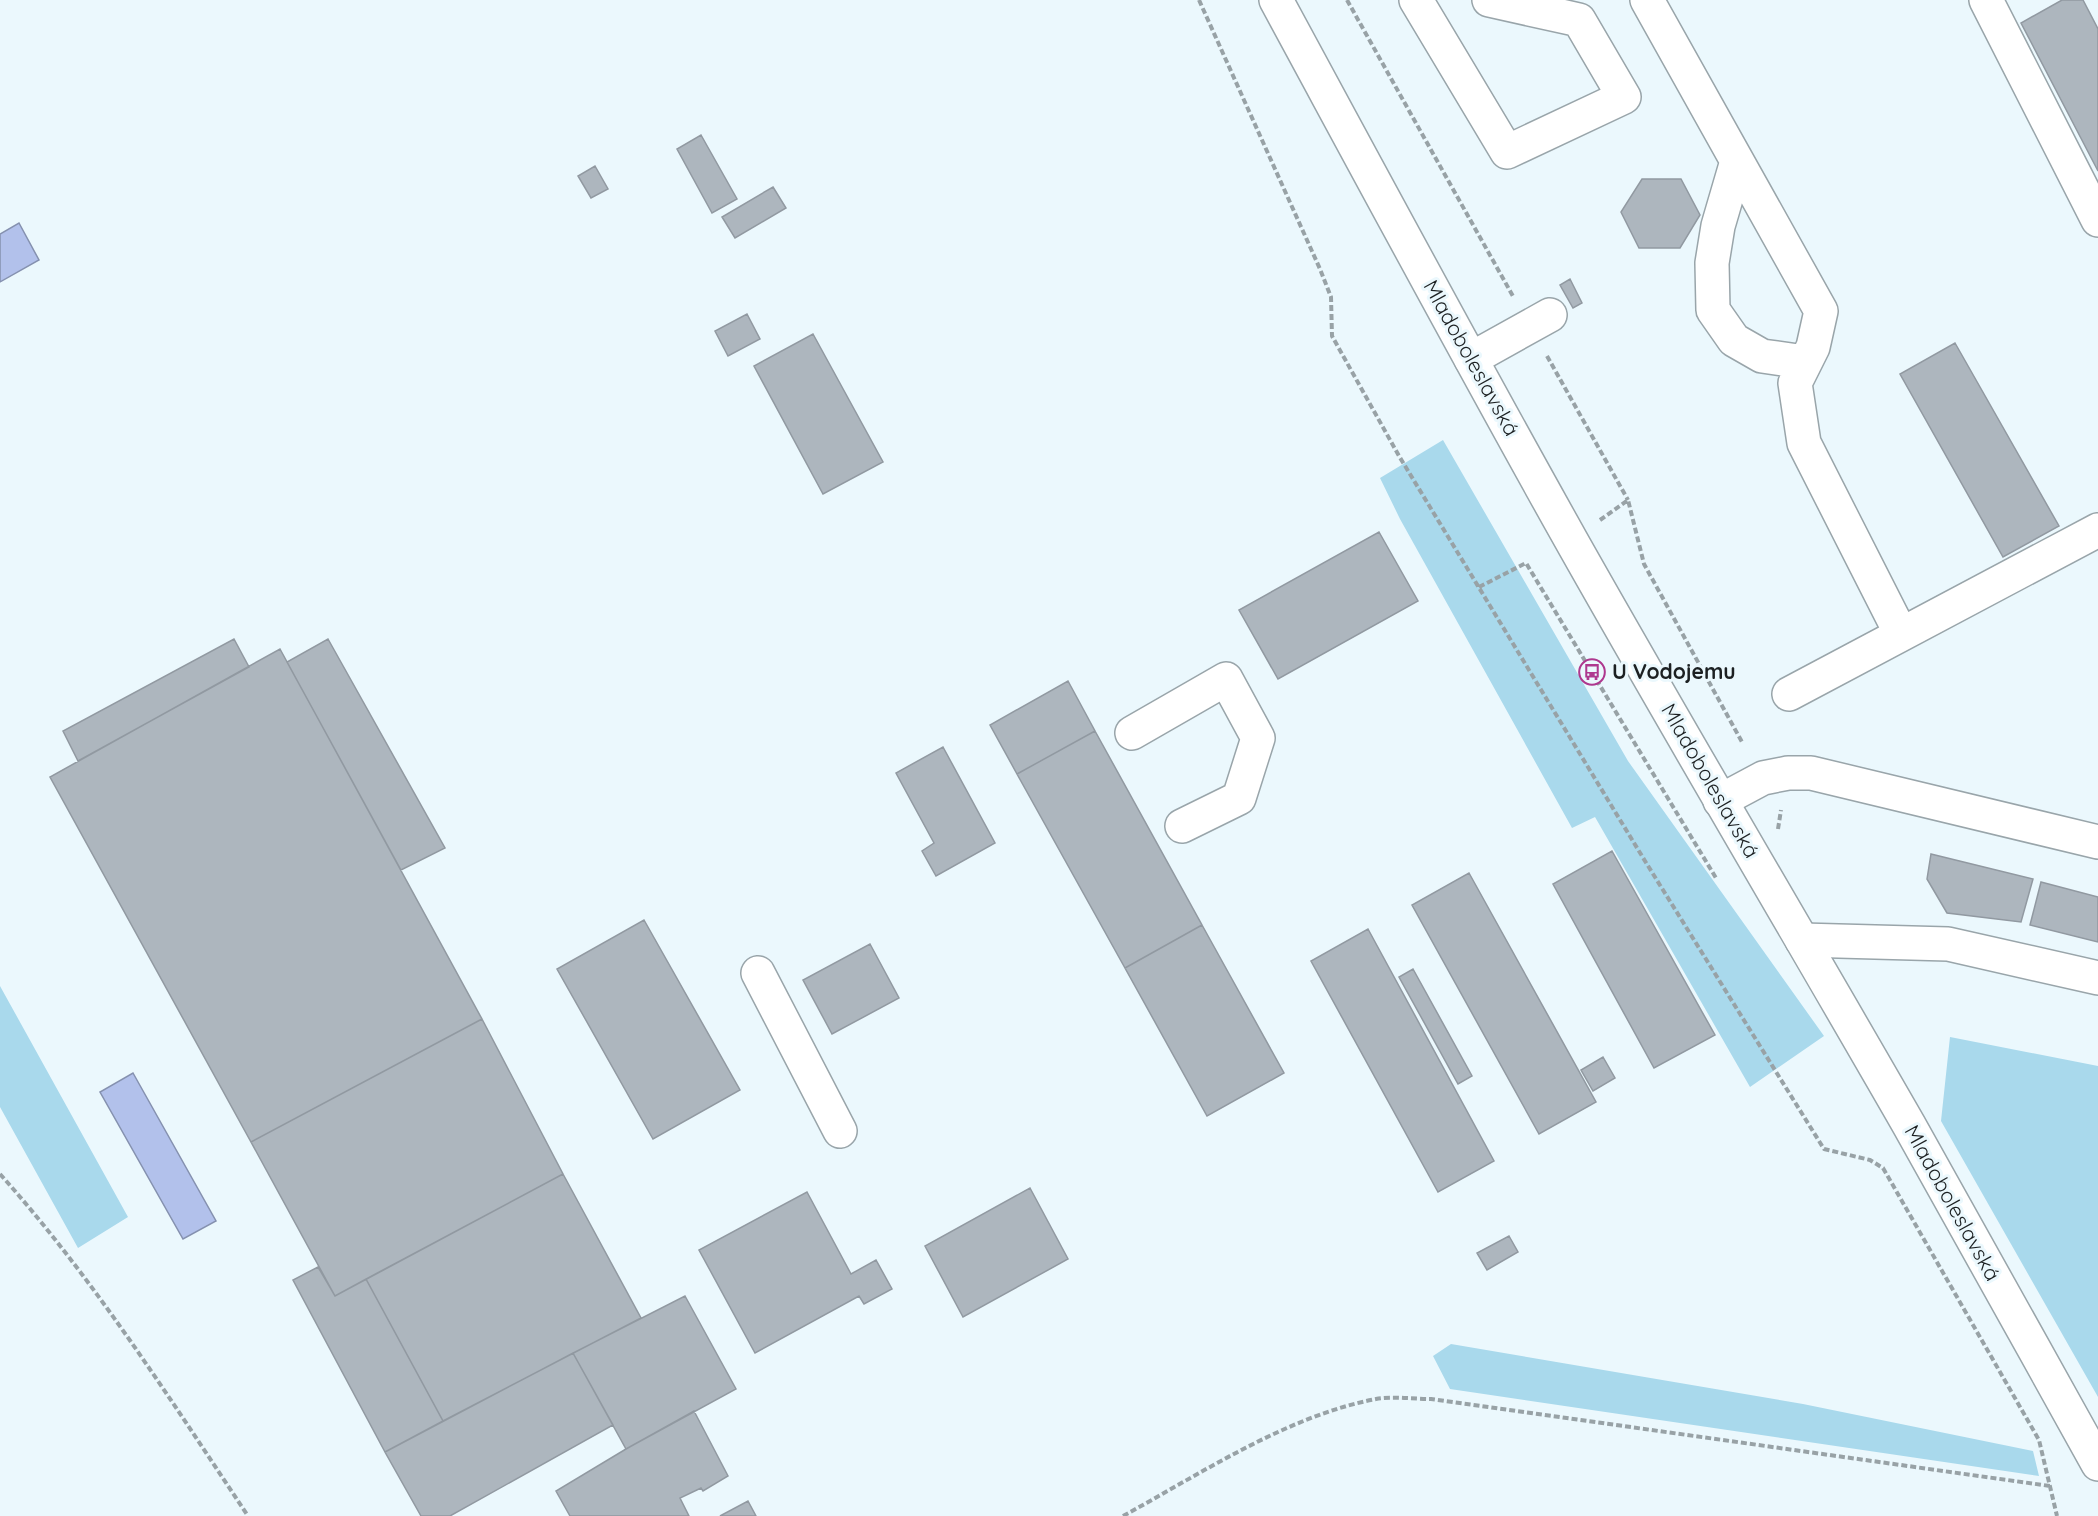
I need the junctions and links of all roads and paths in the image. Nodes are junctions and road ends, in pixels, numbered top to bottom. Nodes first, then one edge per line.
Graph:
1 (1199, 0) edge
2 (1276, 0) edge
3 (1347, 0) edge
4 (1416, 0) edge
5 (1489, 0) edge
6 (1647, 0) edge
7 (1986, 0) edge
8 (1737, 161) junction
9 (2098, 220) edge
10 (1540, 320) junction
11 (1471, 359) junction
12 (1805, 362) junction
13 (1628, 500) junction
14 (1600, 520) dead end
15 (2098, 530) edge
16 (1479, 587) junction
17 (1901, 634) junction
18 (1789, 694) dead end
19 (1132, 733) dead end
20 (1742, 742) dead end
21 (1720, 801) junction
22 (1182, 826) dead end
23 (2098, 842) edge
24 (1716, 878) dead end
25 (1802, 940) junction
26 (758, 973) dead end
27 (2098, 978) edge
28 (840, 1131) dead end
29 (0, 1174) edge
30 (2098, 1464) edge
31 (2050, 1486) junction
32 (248, 1516) edge
33 (1123, 1516) edge
34 (2057, 1516) edge

1 - 16 path
2 - 11 main road, Mladoboleslavská
3 - 10 path
4 - 5 main road
6 - 8 main road
7 - 9 main road
8 - 12 main road
8 - 12 main road
10 - 11 main road
10 - 13 path
11 - 21 main road, Mladoboleslavská
12 - 17 main road
13 - 14 path
13 - 20 path
15 - 17 main road
16 - 24 path
16 - 31 path
17 - 18 main road
19 - 22 main road
21 - 23 main road
21 - 25 main road, Mladoboleslavská
25 - 27 main road
25 - 30 main road, Mladoboleslavská
26 - 28 main road
29 - 32 path
31 - 33 path
31 - 34 path

